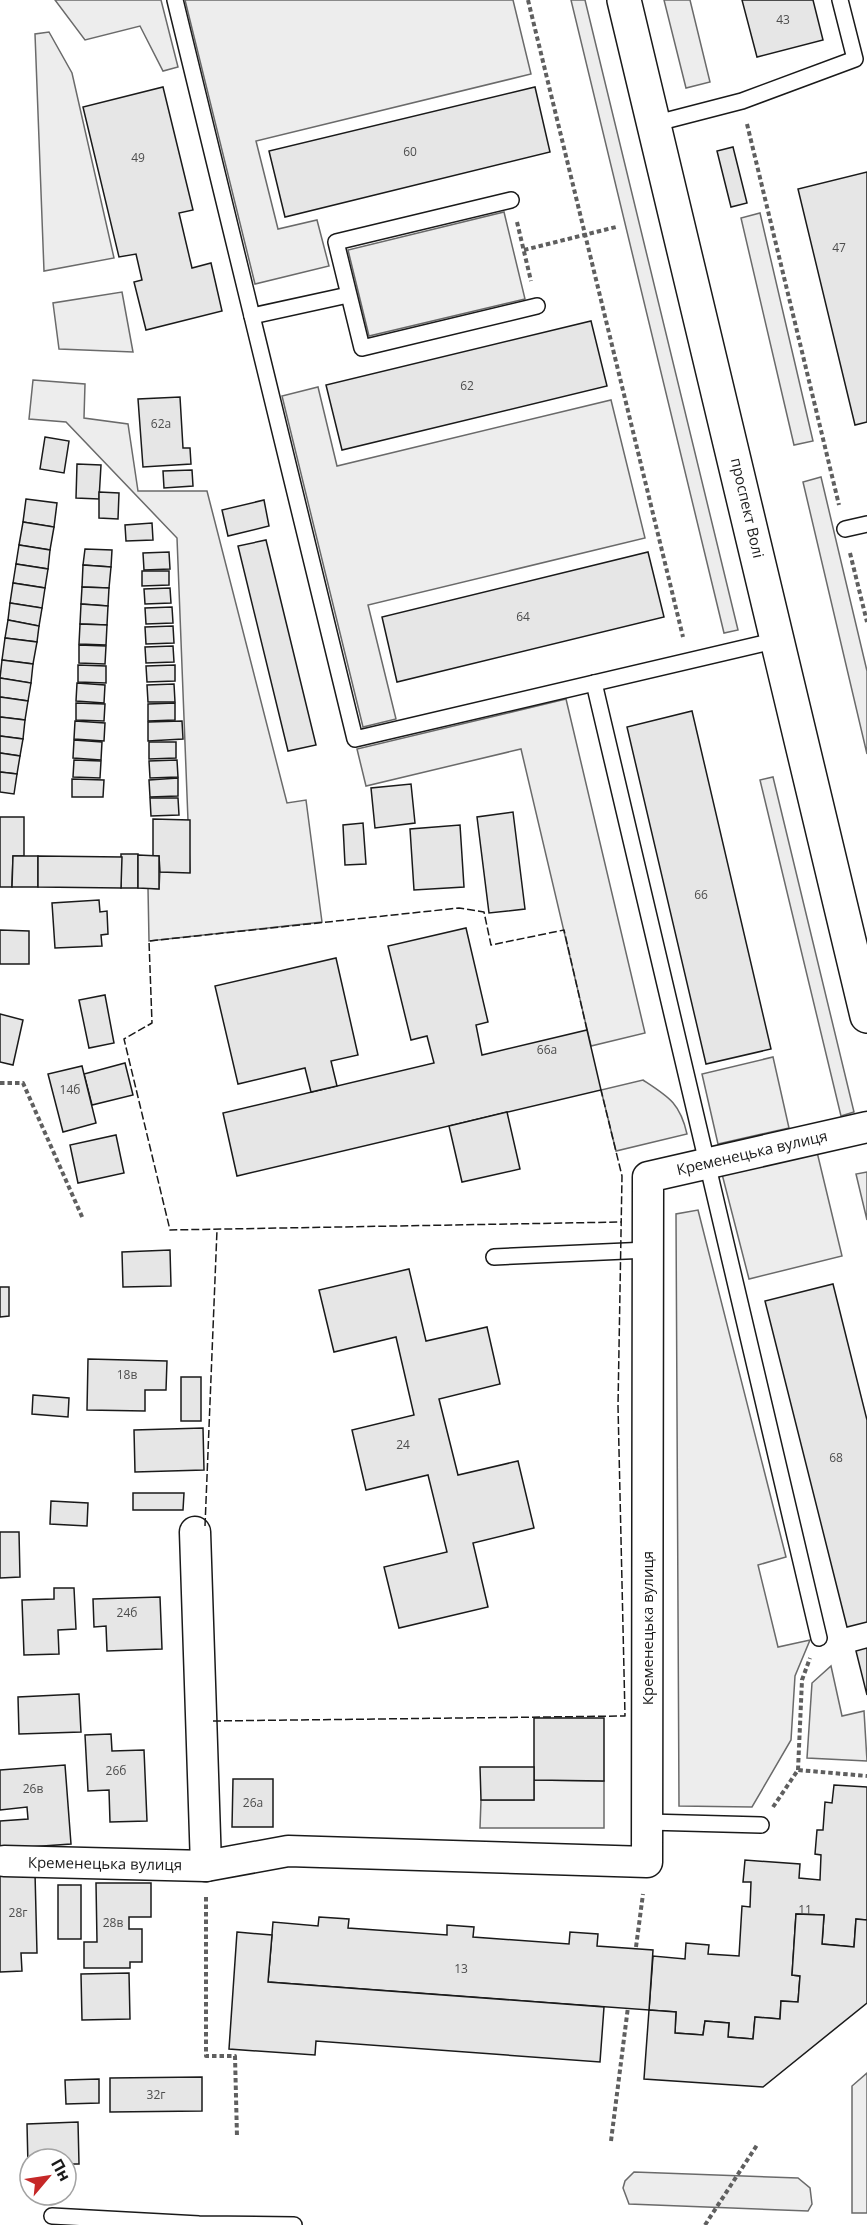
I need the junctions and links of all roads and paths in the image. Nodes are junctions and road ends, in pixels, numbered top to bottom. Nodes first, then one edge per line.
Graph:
1 (175, 0) edge
2 (528, 0) edge
3 (624, 0) edge
4 (840, 0) edge
5 (861, 58) edge
6 (741, 101) junction
7 (652, 124) junction
8 (512, 200) dead end
9 (616, 227) dead end
10 (585, 235) junction
11 (348, 295) junction
12 (537, 306) joint
13 (252, 316) junction
14 (867, 524) edge
15 (845, 529) junction
16 (867, 622) edge
17 (778, 640) junction
18 (689, 661) junction
19 (594, 683) junction
20 (867, 1016) edge
21 (0, 1083) edge
22 (867, 1127) edge
23 (709, 1163) junction
24 (83, 1219) dead end
25 (648, 1250) junction
26 (494, 1257) dead end
27 (195, 1532) dead end
28 (819, 1638) joint
29 (798, 1770) junction
30 (867, 1776) edge
31 (648, 1822) junction
32 (761, 1825) joint
33 (4, 1861) dead end
34 (647, 1862) junction
35 (206, 1866) junction
36 (636, 1947) dead end
37 (628, 2007) dead end
38 (237, 2137) dead end
39 (611, 2141) dead end
40 (758, 2145) dead end
41 (52, 2216) dead end
42 (294, 2225) edge
43 (705, 2225) edge

1 - 13 lane
2 - 10 path
3 - 7 main road, проспект Волі
4 - 5 lane
5 - 6 lane
6 - 7 lane
6 - 15 path
7 - 17 main road, проспект Волі
8 - 11 lane
9 - 10 path
10 - 12 path
10 - 18 path
11 - 12 lane
11 - 13 lane
13 - 19 lane
14 - 15 lane
15 - 16 path
17 - 18 lane
17 - 20 main road, проспект Волі
18 - 19 lane
19 - 23 lane
21 - 24 path
22 - 23 street, Кременецька вулиця
23 - 25 street, Кременецька вулиця
23 - 28 lane
25 - 26 lane
25 - 31 street, Кременецька вулиця
27 - 35 street
28 - 29 path
29 - 30 path
29 - 32 path
31 - 32 lane
31 - 34 street, Кременецька вулиця
33 - 35 street, Кременецька вулиця
34 - 35 street, Кременецька вулиця
34 - 36 path
35 - 38 path
37 - 39 path
40 - 43 path
41 - 42 lane

